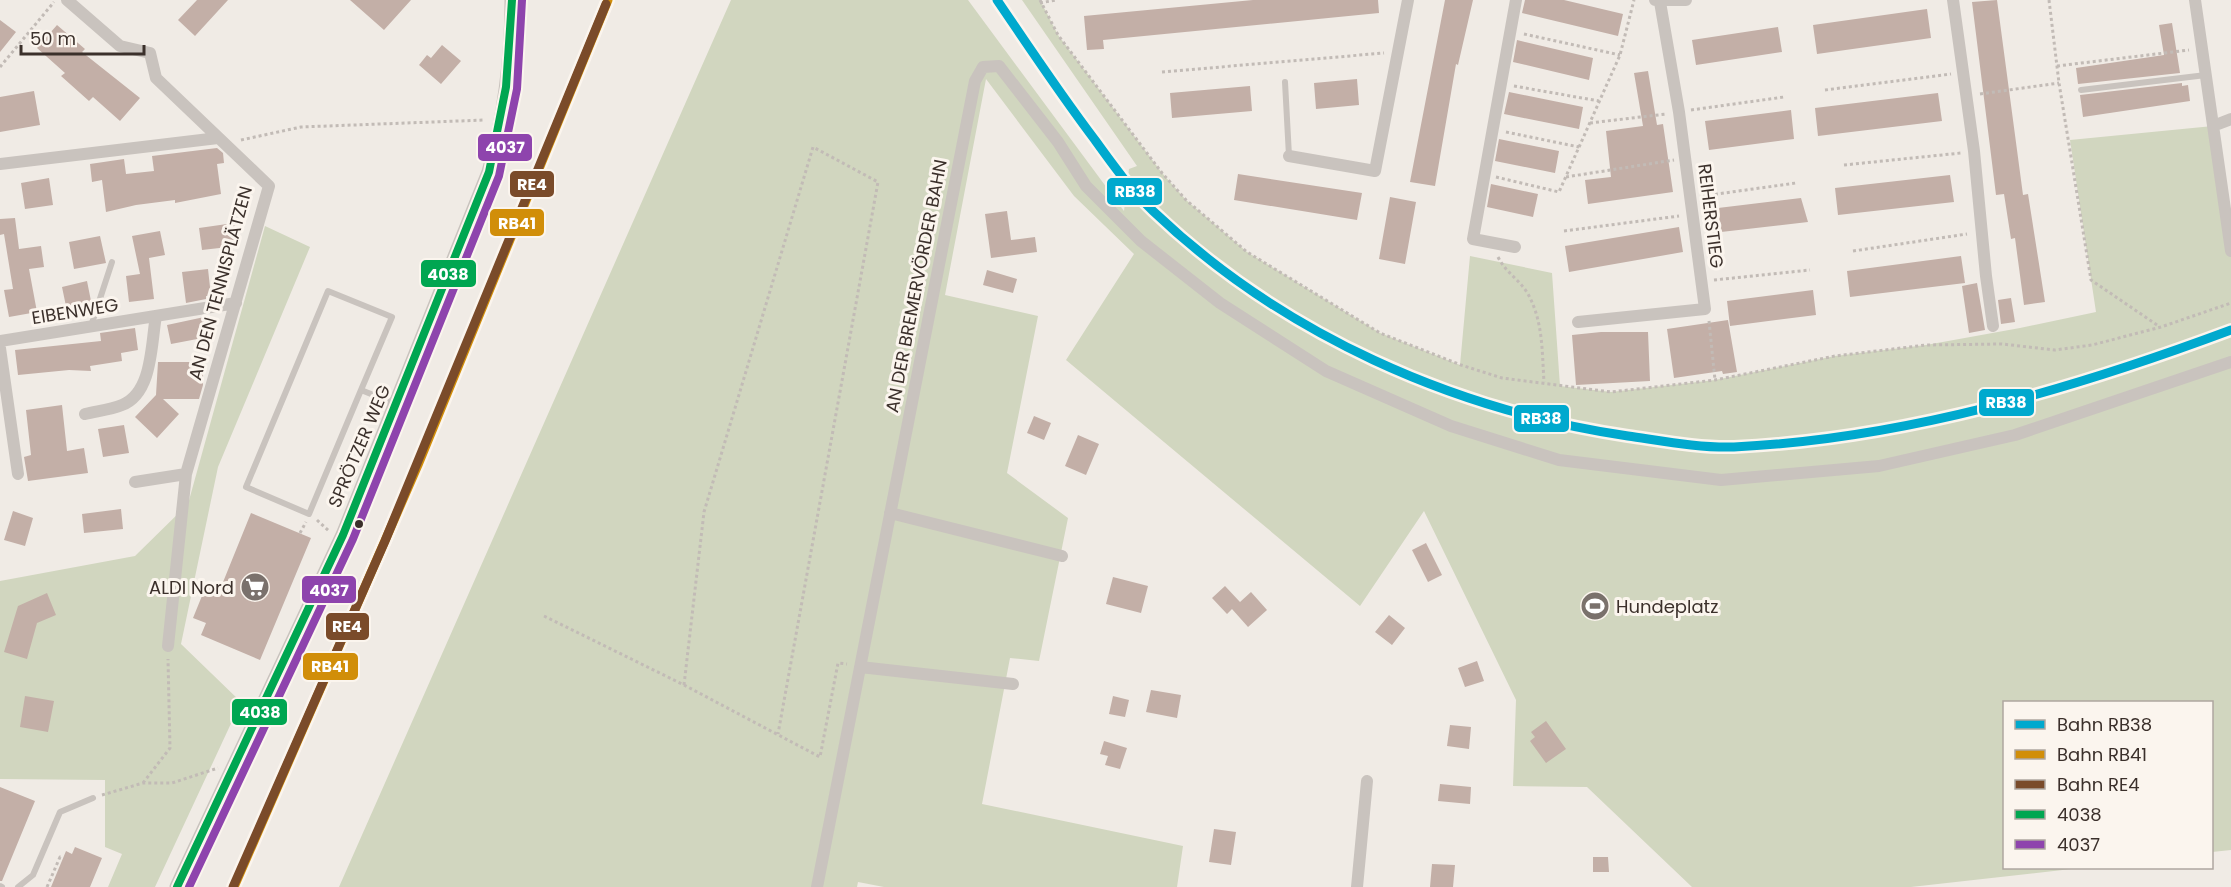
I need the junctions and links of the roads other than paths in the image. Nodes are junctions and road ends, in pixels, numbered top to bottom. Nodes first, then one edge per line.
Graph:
1 (67, 0) edge
2 (512, 0) edge
3 (1408, 0) edge
4 (1516, 0) edge
5 (1686, 0) edge
6 (1953, 0) edge
7 (2194, 0) edge
8 (1657, 1) edge
9 (2206, 75) junction
10 (1285, 82) dead end
11 (2080, 90) dead end
12 (2231, 119) edge
13 (2213, 126) junction
14 (221, 141) junction
15 (1289, 156) joint
16 (0, 164) edge
17 (1515, 247) dead end
18 (2231, 251) edge
19 (112, 262) dead end
20 (236, 303) junction
21 (156, 316) junction
22 (1578, 322) dead end
23 (91, 326) junction
24 (1993, 326) dead end
25 (0, 341) edge
26 (0, 348) edge
27 (2231, 362) edge
28 (362, 390) junction
29 (398, 405) junction
30 (85, 414) dead end
31 (18, 474) dead end
32 (186, 474) junction
33 (135, 482) dead end
34 (890, 513) junction
35 (1062, 556) dead end
36 (168, 646) road end
37 (860, 667) junction
38 (1013, 684) dead end
39 (1367, 781) dead end
40 (93, 798) road end
41 (18, 887) edge
42 (177, 887) edge
43 (817, 887) edge
44 (1357, 887) edge

1 - 14 street
2 - 29 street, SPRÖTZER WEG
3 - 15 street
4 - 17 street
5 - 8 street, REIHERSTIEG
6 - 24 street
7 - 9 street
8 - 22 street, REIHERSTIEG
9 - 11 lane
9 - 13 street
10 - 15 lane
12 - 13 street
13 - 18 street
14 - 16 street
14 - 20 street, AN DEN TENNISPLÄTZEN
19 - 23 lane
20 - 21 street, EIBENWEG
20 - 32 street, AN DEN TENNISPLÄTZEN
21 - 23 street, EIBENWEG
21 - 30 street
23 - 25 street, EIBENWEG
26 - 31 street
27 - 34 street, AN DER BREMERVÖRDER BAHN
28 - 28 lane
28 - 29 lane
29 - 42 street, SPRÖTZER WEG
32 - 33 street
32 - 36 street, AN DEN TENNISPLÄTZEN
34 - 35 street
34 - 37 street, AN DER BREMERVÖRDER BAHN
37 - 38 street
37 - 43 street, AN DER BREMERVÖRDER BAHN
39 - 44 street
40 - 41 lane

